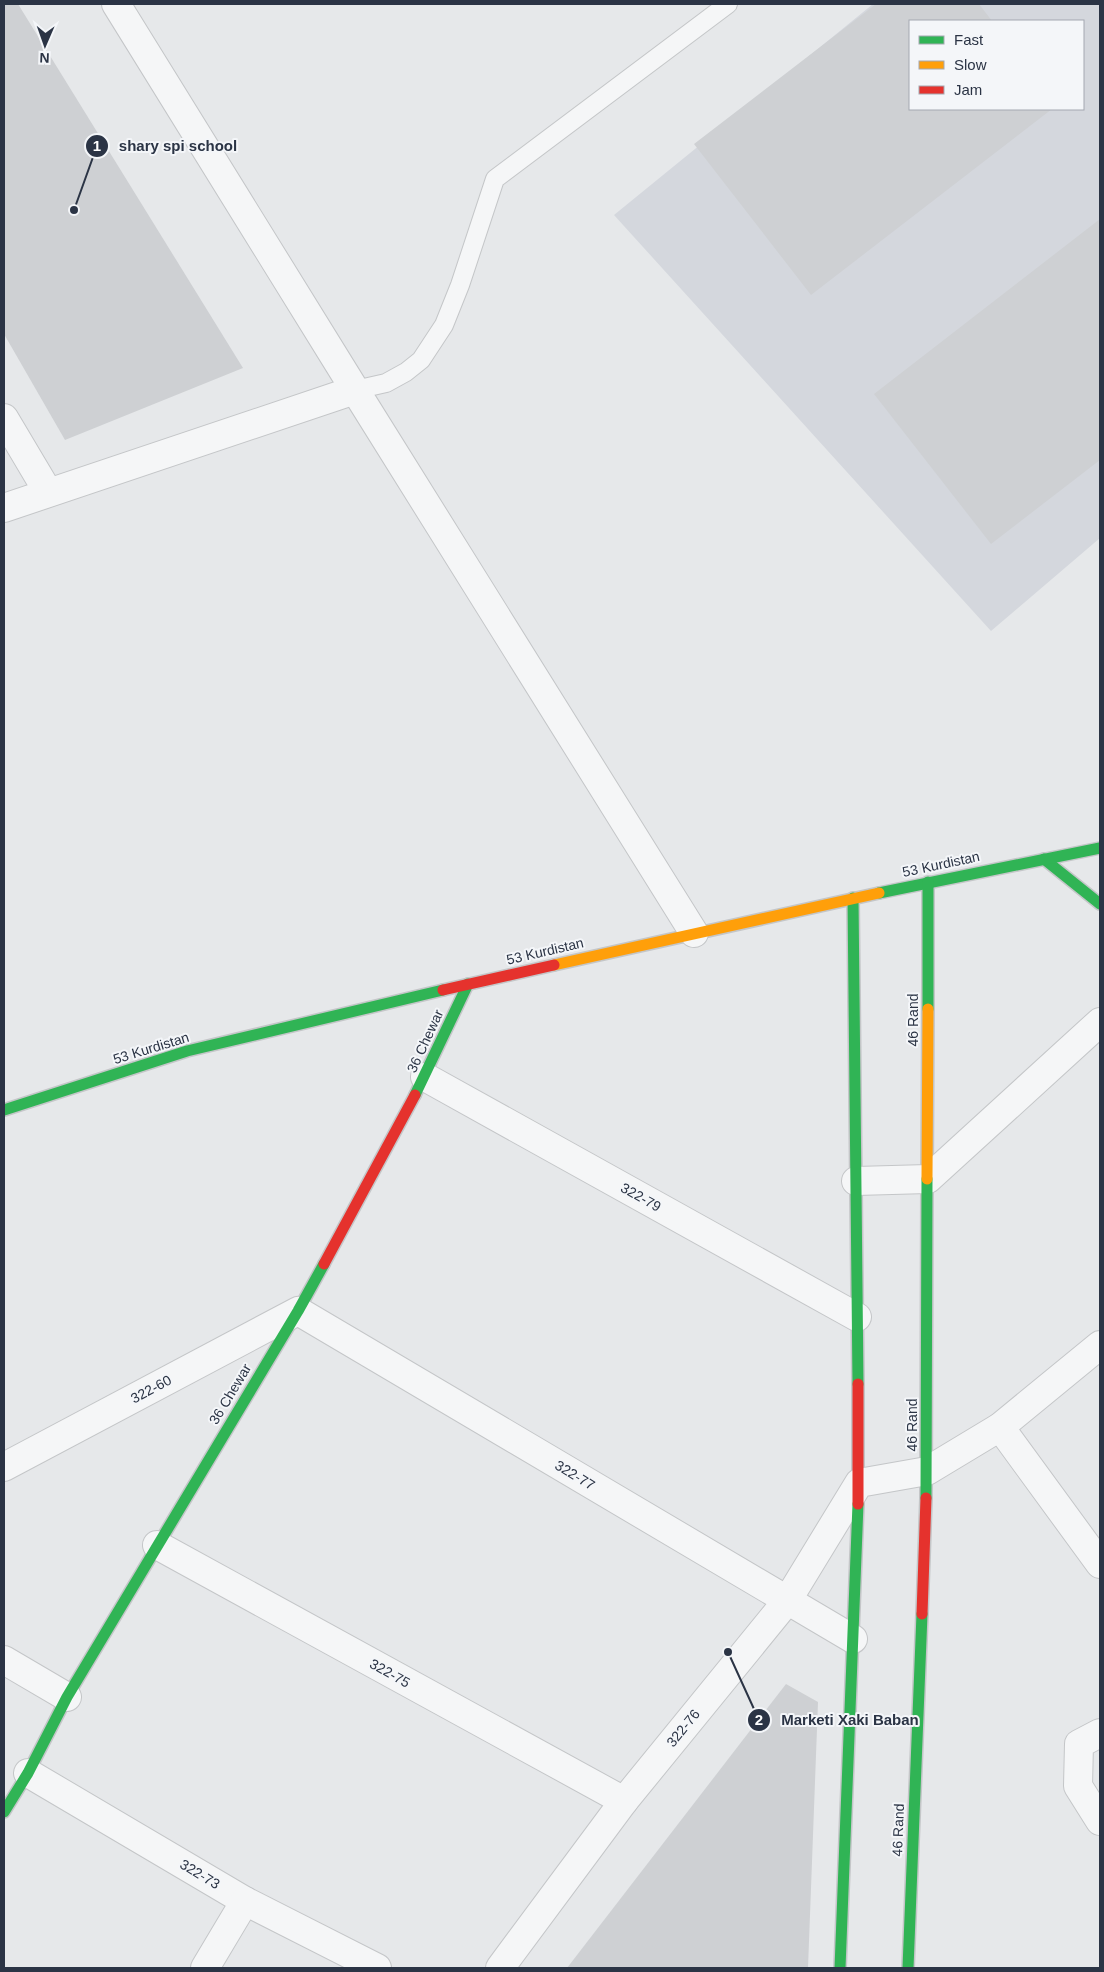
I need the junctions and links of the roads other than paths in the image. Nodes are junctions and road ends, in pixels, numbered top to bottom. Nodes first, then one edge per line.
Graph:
1 (116, 4) edge
2 (728, 4) edge
3 (355, 390) junction
4 (4, 418) edge
5 (48, 492) junction
6 (4, 508) edge
7 (1100, 848) edge
8 (1044, 859) junction
9 (928, 882) junction
10 (853, 898) junction
11 (1100, 904) edge
12 (694, 933) junction
13 (468, 984) junction
14 (1100, 1022) edge
15 (425, 1077) junction
16 (4, 1110) edge
17 (928, 1179) junction
18 (856, 1181) junction
19 (298, 1311) junction
20 (857, 1317) junction
21 (1100, 1345) edge
22 (1000, 1427) junction
23 (4, 1467) edge
24 (927, 1470) junction
25 (860, 1483) junction
26 (156, 1546) junction
27 (1100, 1564) edge
28 (787, 1601) junction
29 (853, 1639) junction
30 (4, 1660) edge
31 (67, 1697) junction
32 (1100, 1733) edge
33 (28, 1772) junction
34 (624, 1801) junction
35 (4, 1812) edge
36 (1100, 1821) edge
37 (245, 1901) junction
38 (205, 1968) edge
39 (377, 1968) edge
40 (500, 1968) edge
41 (840, 1968) edge
42 (908, 1968) edge

1 - 3 street
2 - 3 lane
3 - 5 street
3 - 12 street
4 - 5 street
5 - 6 street
7 - 8 main road, 53 Kurdistan
8 - 9 main road, 53 Kurdistan
8 - 11 main road
9 - 10 main road, 53 Kurdistan
9 - 17 main road, 46 Rand
10 - 12 main road, 53 Kurdistan
10 - 18 main road
12 - 13 main road, 53 Kurdistan
13 - 15 main road, 36 Chewar
13 - 16 main road, 53 Kurdistan
14 - 17 street
15 - 19 main road, 36 Chewar
15 - 20 street, 322-79
17 - 18 street
17 - 24 main road, 46 Rand
18 - 20 main road
19 - 23 street, 322-60
19 - 26 main road, 36 Chewar
19 - 28 street, 322-77
20 - 25 main road
21 - 22 street
22 - 24 street
22 - 27 street
24 - 25 street
24 - 42 main road, 46 Rand
25 - 28 street, 322-76
25 - 29 main road
26 - 31 main road, 36 Chewar
26 - 34 street, 322-75
28 - 29 street, 322-77
28 - 34 street, 322-76
29 - 41 main road
30 - 31 street
31 - 33 main road, 36 Chewar
32 - 36 street
33 - 35 main road, 36 Chewar
33 - 37 street, 322-73
34 - 40 street, 322-76
37 - 38 street
37 - 39 street, 322-73

